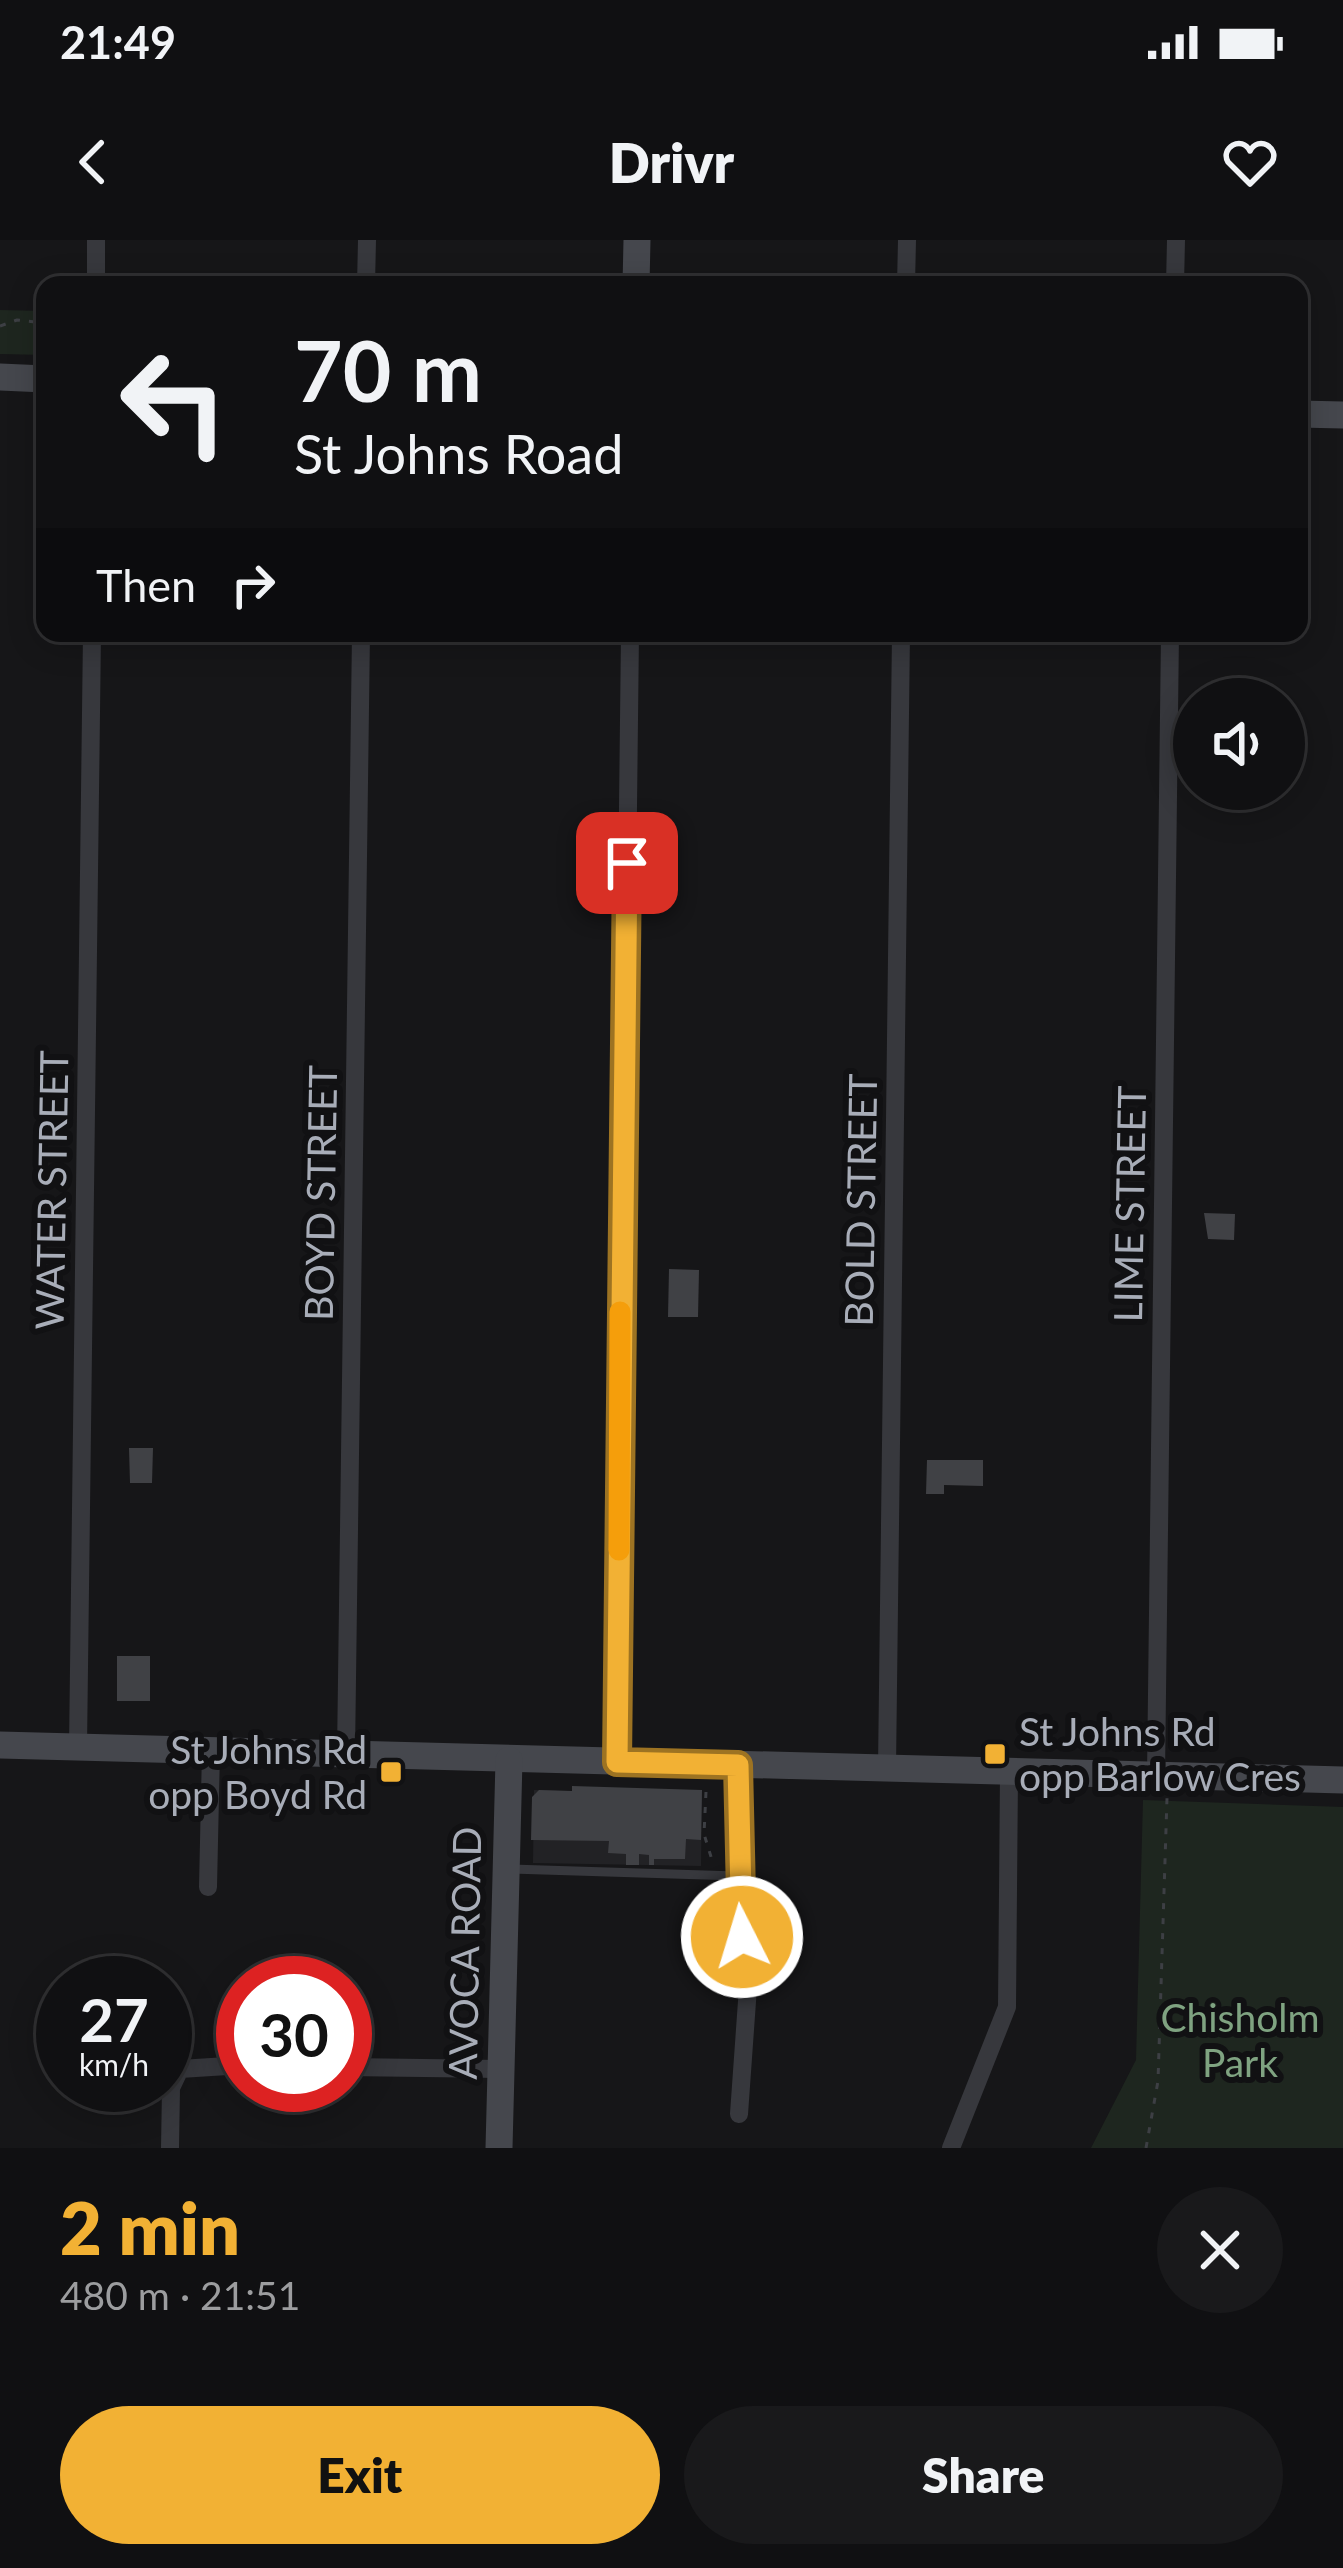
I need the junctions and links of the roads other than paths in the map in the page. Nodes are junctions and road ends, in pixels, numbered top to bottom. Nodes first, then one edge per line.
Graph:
1 (96, 240) edge
2 (367, 240) edge
3 (637, 240) edge
4 (907, 240) edge
5 (1176, 240) edge
6 (96, 276) edge
7 (366, 276) edge
8 (636, 276) edge
9 (906, 276) edge
10 (1175, 276) edge
11 (0, 377) edge
12 (36, 379) edge
13 (1308, 414) edge
14 (1343, 415) edge
15 (92, 642) edge
16 (361, 642) edge
17 (630, 642) edge
18 (901, 642) edge
19 (1170, 642) edge
20 (0, 1745) edge
21 (78, 1748) junction
22 (211, 1751) junction
23 (346, 1754) junction
24 (508, 1760) junction
25 (617, 1762) junction
26 (738, 1765) junction
27 (887, 1768) junction
28 (1009, 1773) junction
29 (1343, 1780) edge
30 (1161, 1786) junction
31 (506, 1869) junction
32 (726, 1875) junction
33 (208, 1887) dead end
34 (216, 2067) edge
35 (372, 2067) edge
36 (501, 2069) junction
37 (739, 2114) dead end
38 (170, 2148) edge
39 (499, 2148) edge
40 (951, 2148) edge

1 - 6 street
2 - 7 street
3 - 8 main road
4 - 9 street
5 - 10 street
11 - 12 main road
13 - 14 main road
15 - 21 street, WATER STREET
16 - 23 street, BOYD STREET
17 - 25 street
18 - 27 street, BOLD STREET
19 - 30 street, LIME STREET
20 - 21 main road
21 - 22 main road
22 - 23 main road
22 - 33 street
23 - 24 main road
24 - 25 main road
24 - 31 main road, AVOCA ROAD
25 - 26 main road
26 - 27 main road
26 - 32 street
27 - 28 main road
28 - 30 main road
28 - 40 street
29 - 30 main road
31 - 32 lane
31 - 36 main road, AVOCA ROAD
32 - 37 street
34 - 38 street
35 - 36 street
36 - 39 main road, AVOCA ROAD

